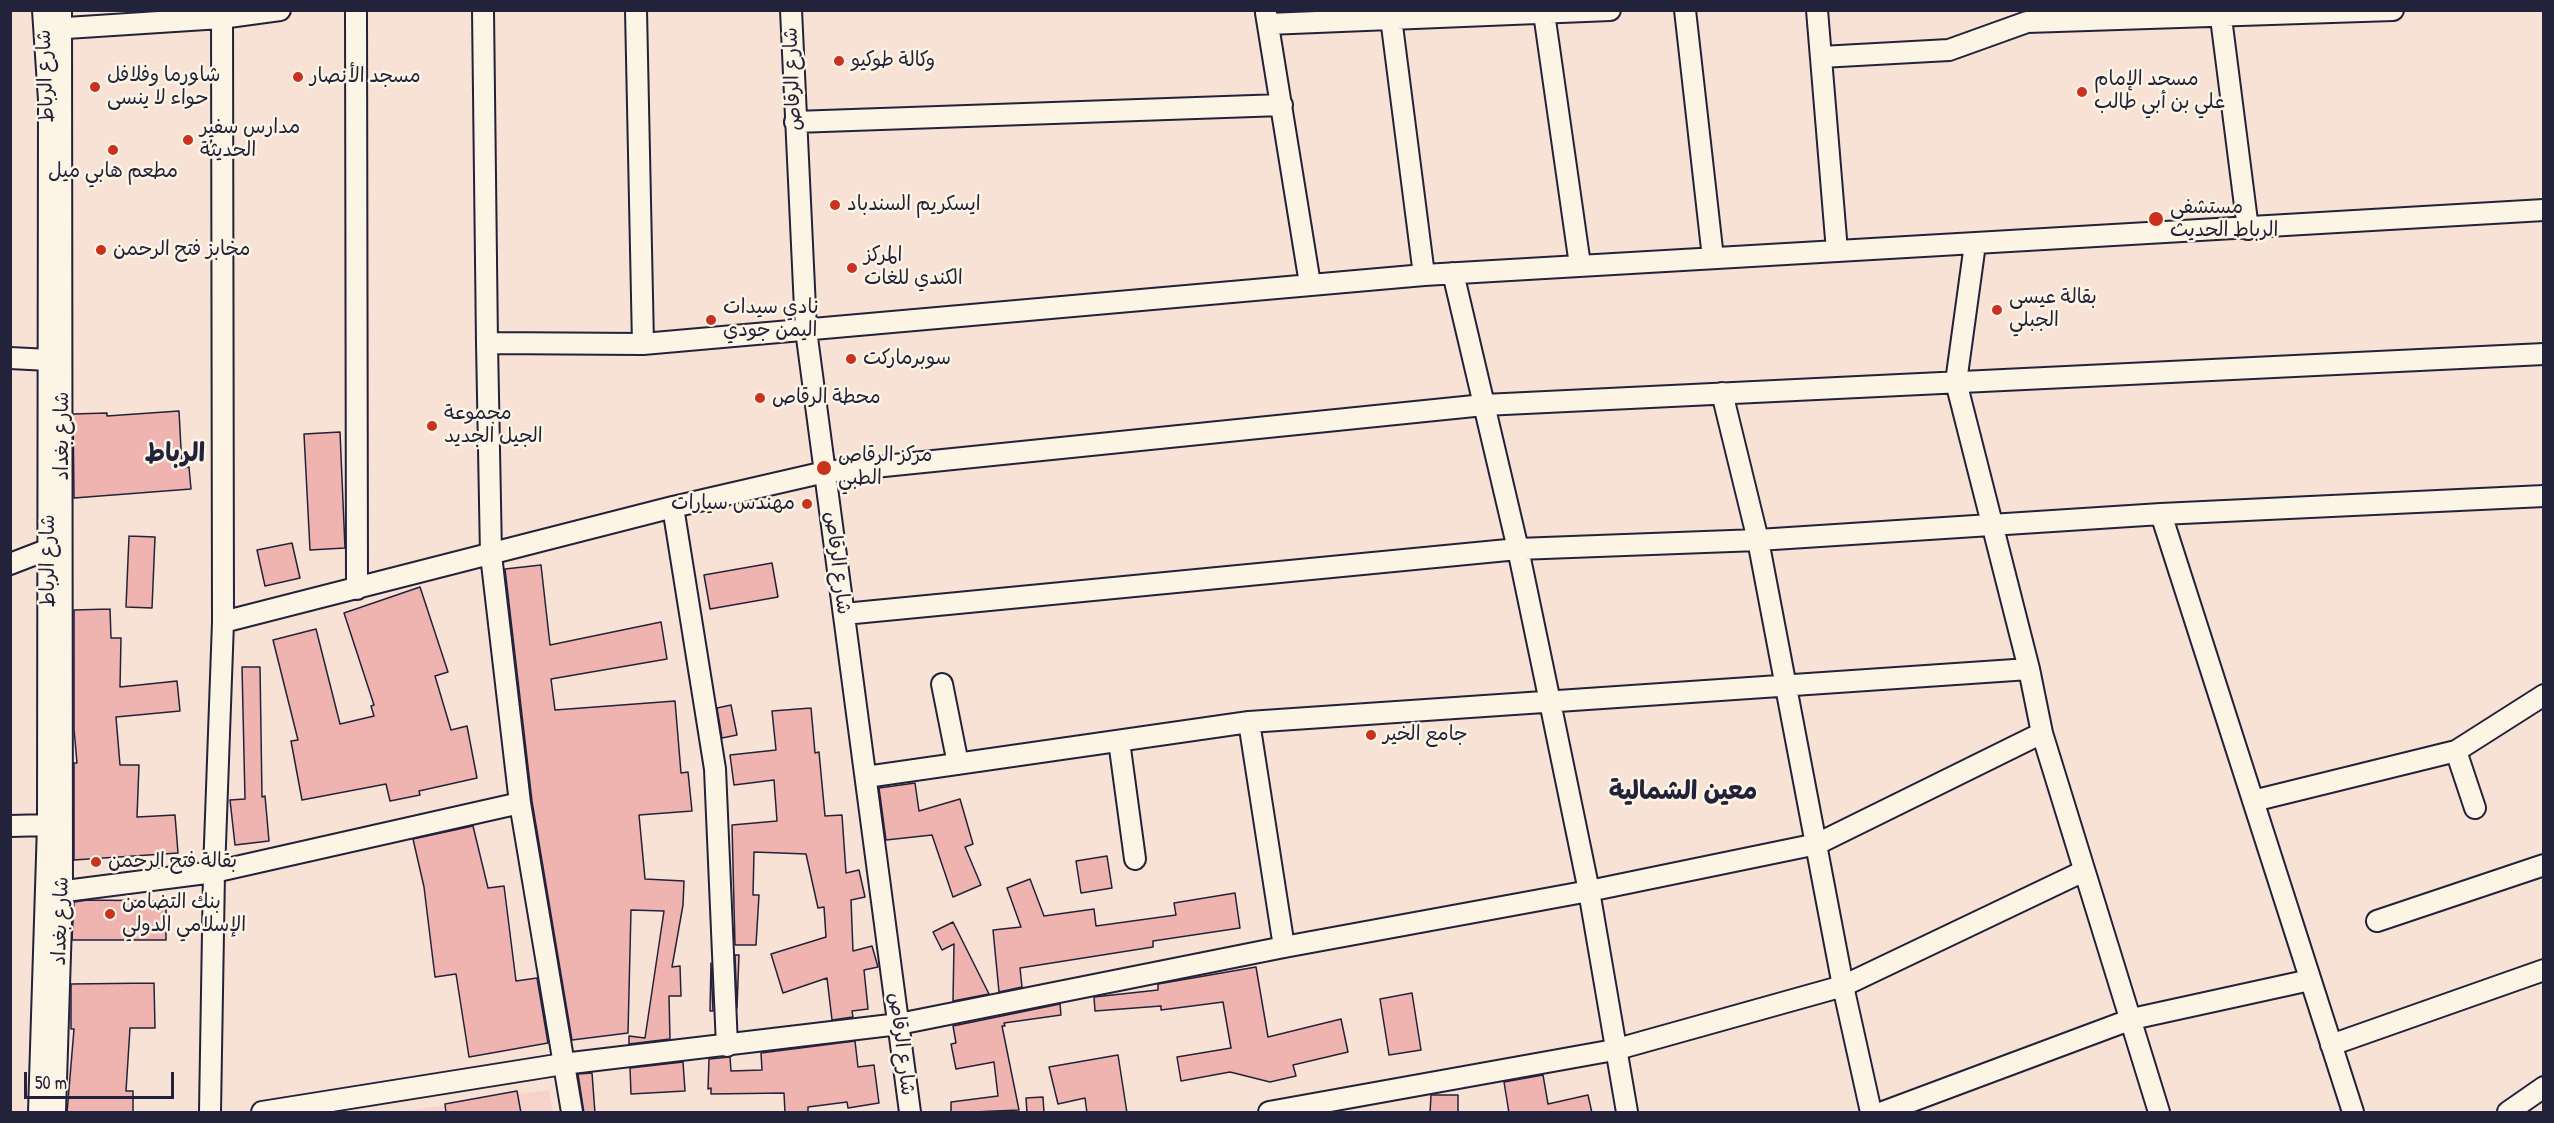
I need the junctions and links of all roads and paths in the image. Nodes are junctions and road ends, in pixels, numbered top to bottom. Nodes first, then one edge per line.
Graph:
1 (280, 10) edge
2 (356, 10) edge
3 (483, 10) edge
4 (636, 10) edge
5 (791, 10) edge
6 (1610, 10) edge
7 (1685, 10) edge
8 (1817, 10) edge
9 (2392, 10) edge
10 (2220, 12) edge
11 (1544, 13) junction
12 (221, 14) edge
13 (1390, 15) edge
14 (1267, 17) edge
15 (53, 19) edge
16 (1821, 57) junction
17 (1282, 105) junction
18 (795, 123) junction
19 (2544, 210) edge
20 (2248, 229) junction
21 (1975, 244) junction
22 (1837, 251) junction
23 (1713, 258) junction
24 (1581, 265) junction
25 (1453, 273) junction
26 (1424, 275) junction
27 (1310, 284) junction
28 (806, 330) junction
29 (487, 342) junction
30 (642, 344) junction
31 (2544, 354) edge
32 (10, 358) edge
33 (49, 360) junction
34 (1956, 382) junction
35 (1722, 393) junction
36 (1484, 405) junction
37 (825, 472) junction
38 (2544, 496) edge
39 (673, 507) junction
40 (2161, 514) junction
41 (1993, 525) junction
42 (1758, 540) junction
43 (49, 549) junction
44 (1518, 549) junction
45 (491, 555) junction
46 (10, 564) edge
47 (357, 589) junction
48 (844, 614) junction
49 (223, 622) junction
50 (2029, 669) junction
51 (942, 684) dead end
52 (1786, 686) junction
53 (2544, 695) edge
54 (1550, 702) junction
55 (1249, 722) junction
56 (2042, 733) junction
57 (1119, 741) junction
58 (2456, 751) junction
59 (958, 764) junction
60 (866, 777) junction
61 (2253, 801) junction
62 (520, 803) junction
63 (2475, 808) dead end
64 (48, 825) junction
65 (10, 826) edge
66 (1817, 844) junction
67 (1135, 860) dead end
68 (2544, 865) edge
69 (2084, 871) junction
70 (214, 872) junction
71 (1589, 891) junction
72 (55, 892) junction
73 (2378, 921) dead end
74 (1284, 947) junction
75 (2544, 970) edge
76 (2310, 980) junction
77 (1843, 986) junction
78 (2132, 1019) junction
79 (899, 1024) junction
80 (2331, 1045) junction
81 (726, 1046) junction
82 (1614, 1050) junction
83 (563, 1064) junction
84 (2544, 1087) edge
85 (39, 1113) edge
86 (55, 1113) edge
87 (210, 1113) edge
88 (262, 1113) edge
89 (572, 1113) edge
90 (910, 1113) edge
91 (1269, 1113) edge
92 (1627, 1113) edge
93 (1871, 1113) edge
94 (1883, 1113) edge
95 (2159, 1113) edge
96 (2353, 1113) edge
97 (2508, 1113) edge

1 - 12 street
2 - 47 street
3 - 29 street
4 - 30 street
5 - 18 street, شارع الرقاص
6 - 11 street
7 - 23 street
8 - 16 street
9 - 10 street
10 - 16 street
10 - 20 street
11 - 13 street
11 - 24 street
12 - 15 street
12 - 49 street
13 - 14 street
13 - 26 street
14 - 17 street
15 - 33 street, شارع الرباط
15 - 72 street, شارع بغداد
16 - 22 street
17 - 18 street
17 - 27 street
18 - 28 street, شارع الرقاص
19 - 20 street
20 - 21 street
21 - 22 street
21 - 34 street
22 - 23 street
23 - 24 street
24 - 25 street
25 - 26 street
25 - 36 street
26 - 27 street
27 - 28 street
28 - 30 street
28 - 37 street, شارع الرقاص
29 - 30 street
29 - 45 street
31 - 34 street
32 - 33 street
33 - 43 street, شارع الرباط
34 - 35 street
34 - 41 street
35 - 36 street
35 - 42 street
36 - 37 street
36 - 44 street
37 - 39 street
37 - 48 street, شارع الرقاص
38 - 40 street
39 - 45 street
39 - 81 street
40 - 41 street
40 - 61 street
41 - 42 street
41 - 50 street
42 - 44 street
42 - 52 street
43 - 46 street
43 - 64 street, شارع الرباط
44 - 48 street
44 - 54 street
45 - 47 street
45 - 62 street
47 - 49 street
48 - 60 street, شارع الرقاص
49 - 70 street
50 - 52 street
50 - 56 street
51 - 59 street
52 - 54 street
52 - 66 street
53 - 58 street
54 - 55 street
54 - 71 street
55 - 57 street
55 - 74 street
56 - 66 street
56 - 69 street
57 - 59 street
57 - 67 street
58 - 61 street
58 - 63 street
59 - 60 street
60 - 79 street, شارع الرقاص
61 - 76 street
62 - 70 street
62 - 83 street
64 - 65 street
64 - 72 street, شارع الرباط
66 - 71 street
66 - 77 street
68 - 73 street
69 - 77 street
69 - 78 street
70 - 72 street
70 - 87 street
71 - 74 street
71 - 82 street
72 - 85 street, شارع الرباط
72 - 86 street, شارع بغداد
74 - 79 street
75 - 80 street
76 - 78 street
76 - 80 street
77 - 82 street
77 - 93 street
78 - 94 street
78 - 95 street
79 - 81 street
79 - 90 street, شارع الرقاص
80 - 96 street
81 - 83 street
82 - 91 street
82 - 92 street
83 - 88 street
83 - 89 street
84 - 97 street

